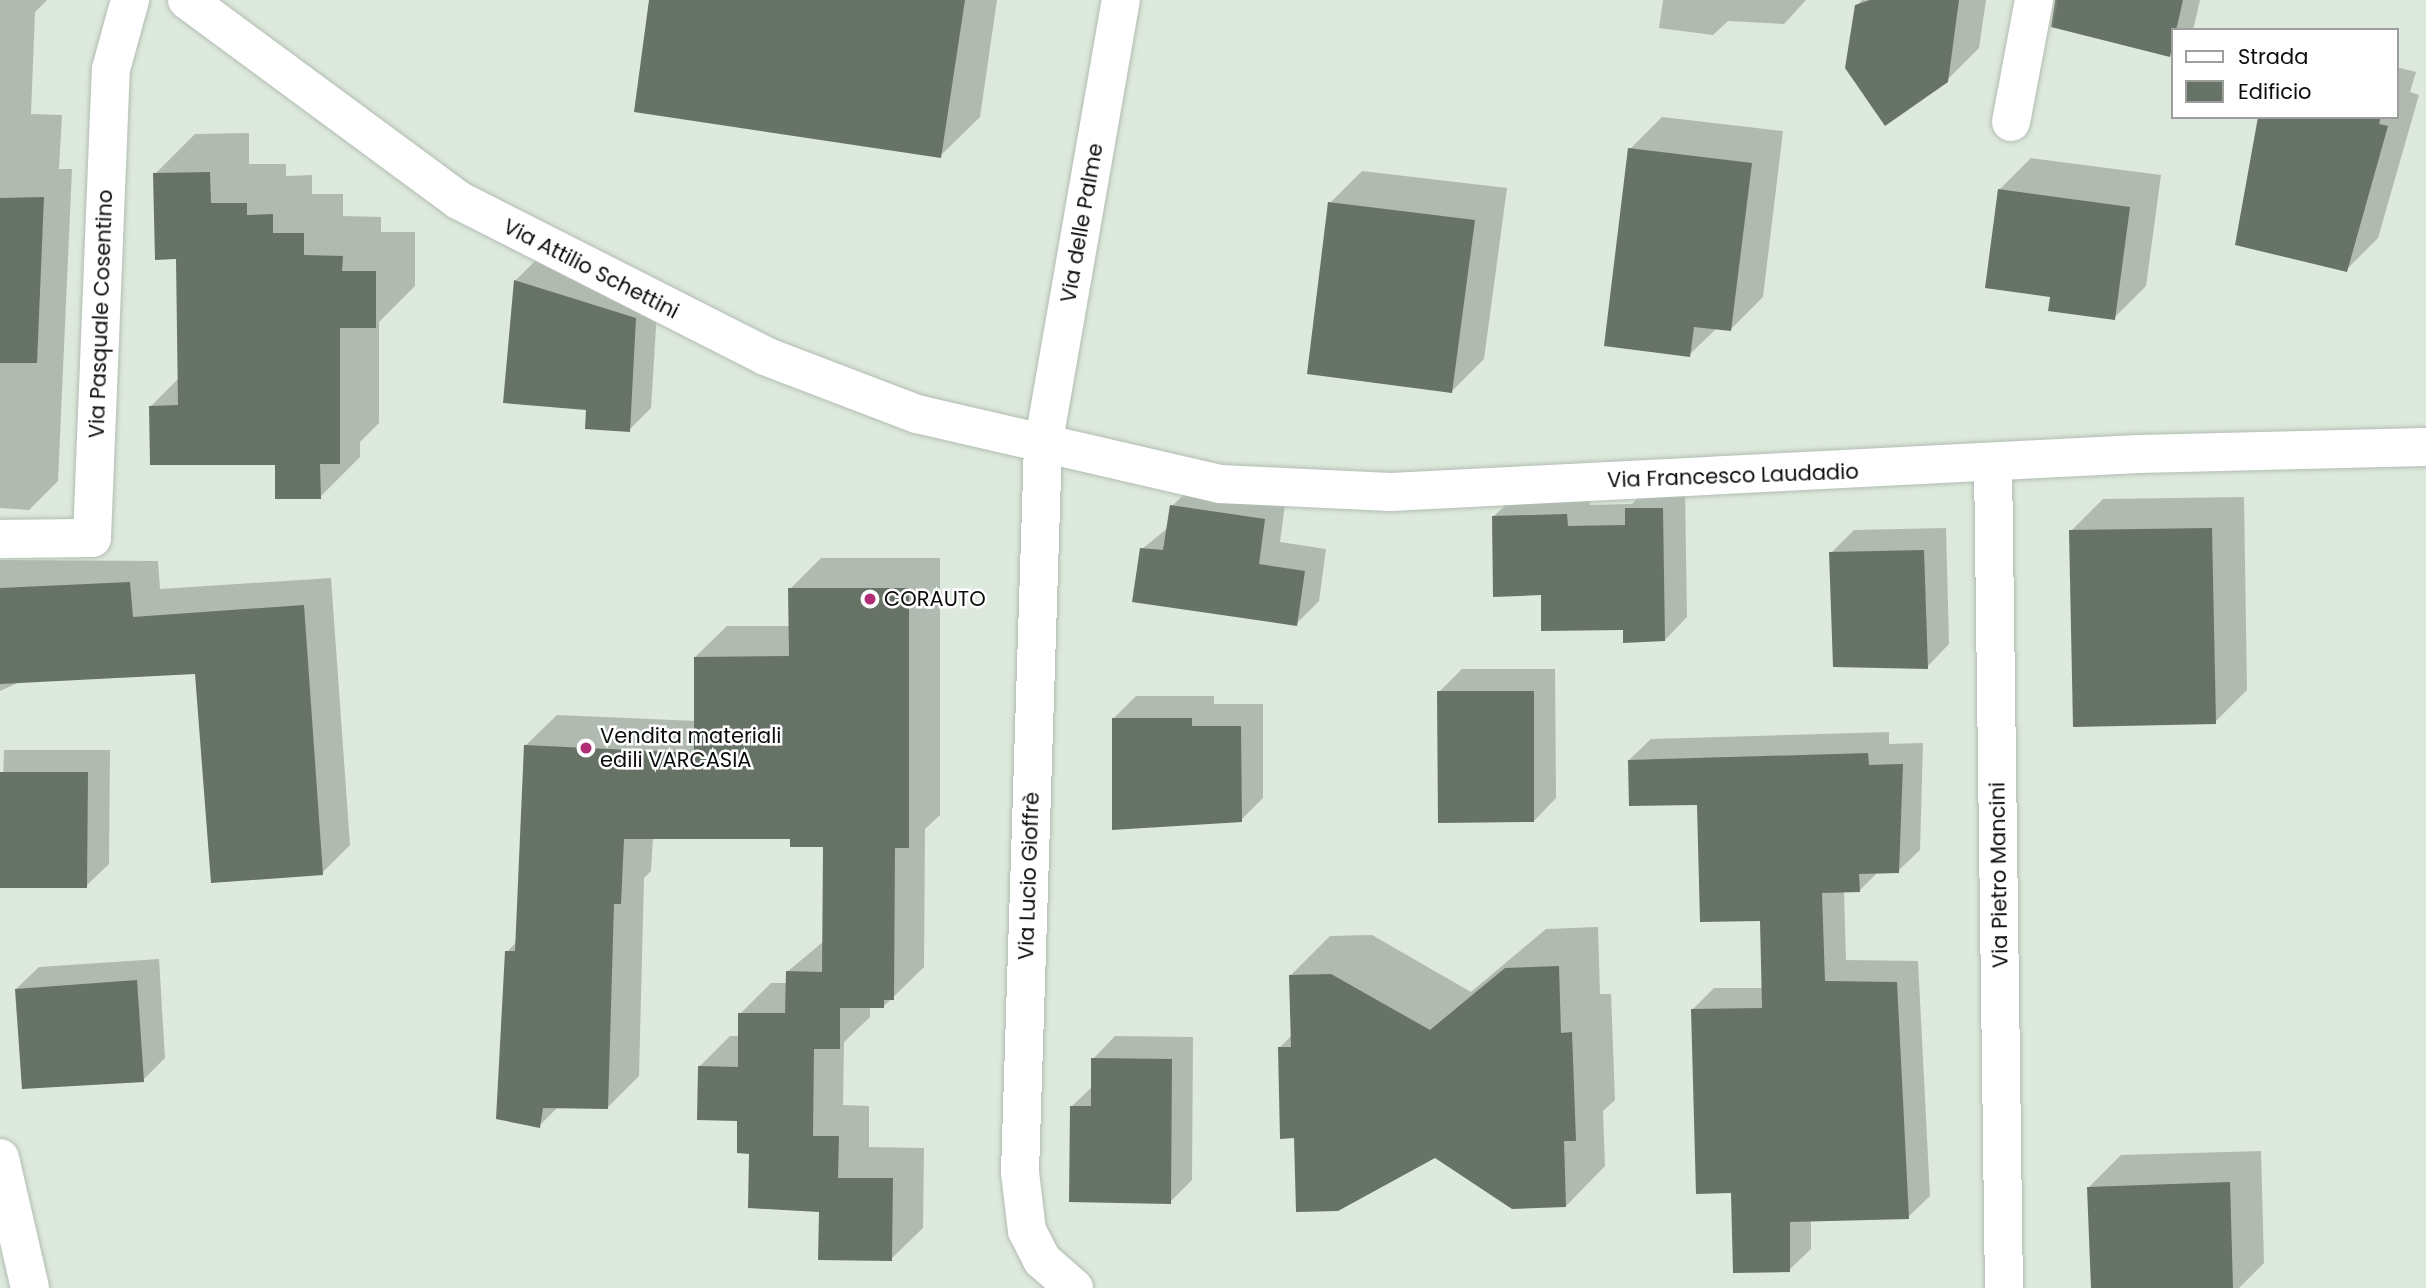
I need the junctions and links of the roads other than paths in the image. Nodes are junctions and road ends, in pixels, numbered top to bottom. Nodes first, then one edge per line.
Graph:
1 (130, 0) edge
2 (187, 0) edge
3 (1121, 0) edge
4 (2034, 0) edge
5 (2011, 122) dead end
6 (1043, 446) junction
7 (2426, 447) edge
8 (1993, 462) junction
9 (0, 539) edge
10 (0, 1158) edge
11 (30, 1288) edge
12 (1074, 1288) edge
13 (2004, 1288) edge

1 - 9 street, Via Pasquale Cosentino
2 - 6 street, Via Attilio Schettini
3 - 6 street, Via delle Palme
4 - 5 street
6 - 8 street, Via Francesco Laudadio
6 - 12 street, Via Lucio Gioffrè
7 - 8 street, Via Francesco Laudadio
8 - 13 street, Via Pietro Mancini
10 - 11 street

